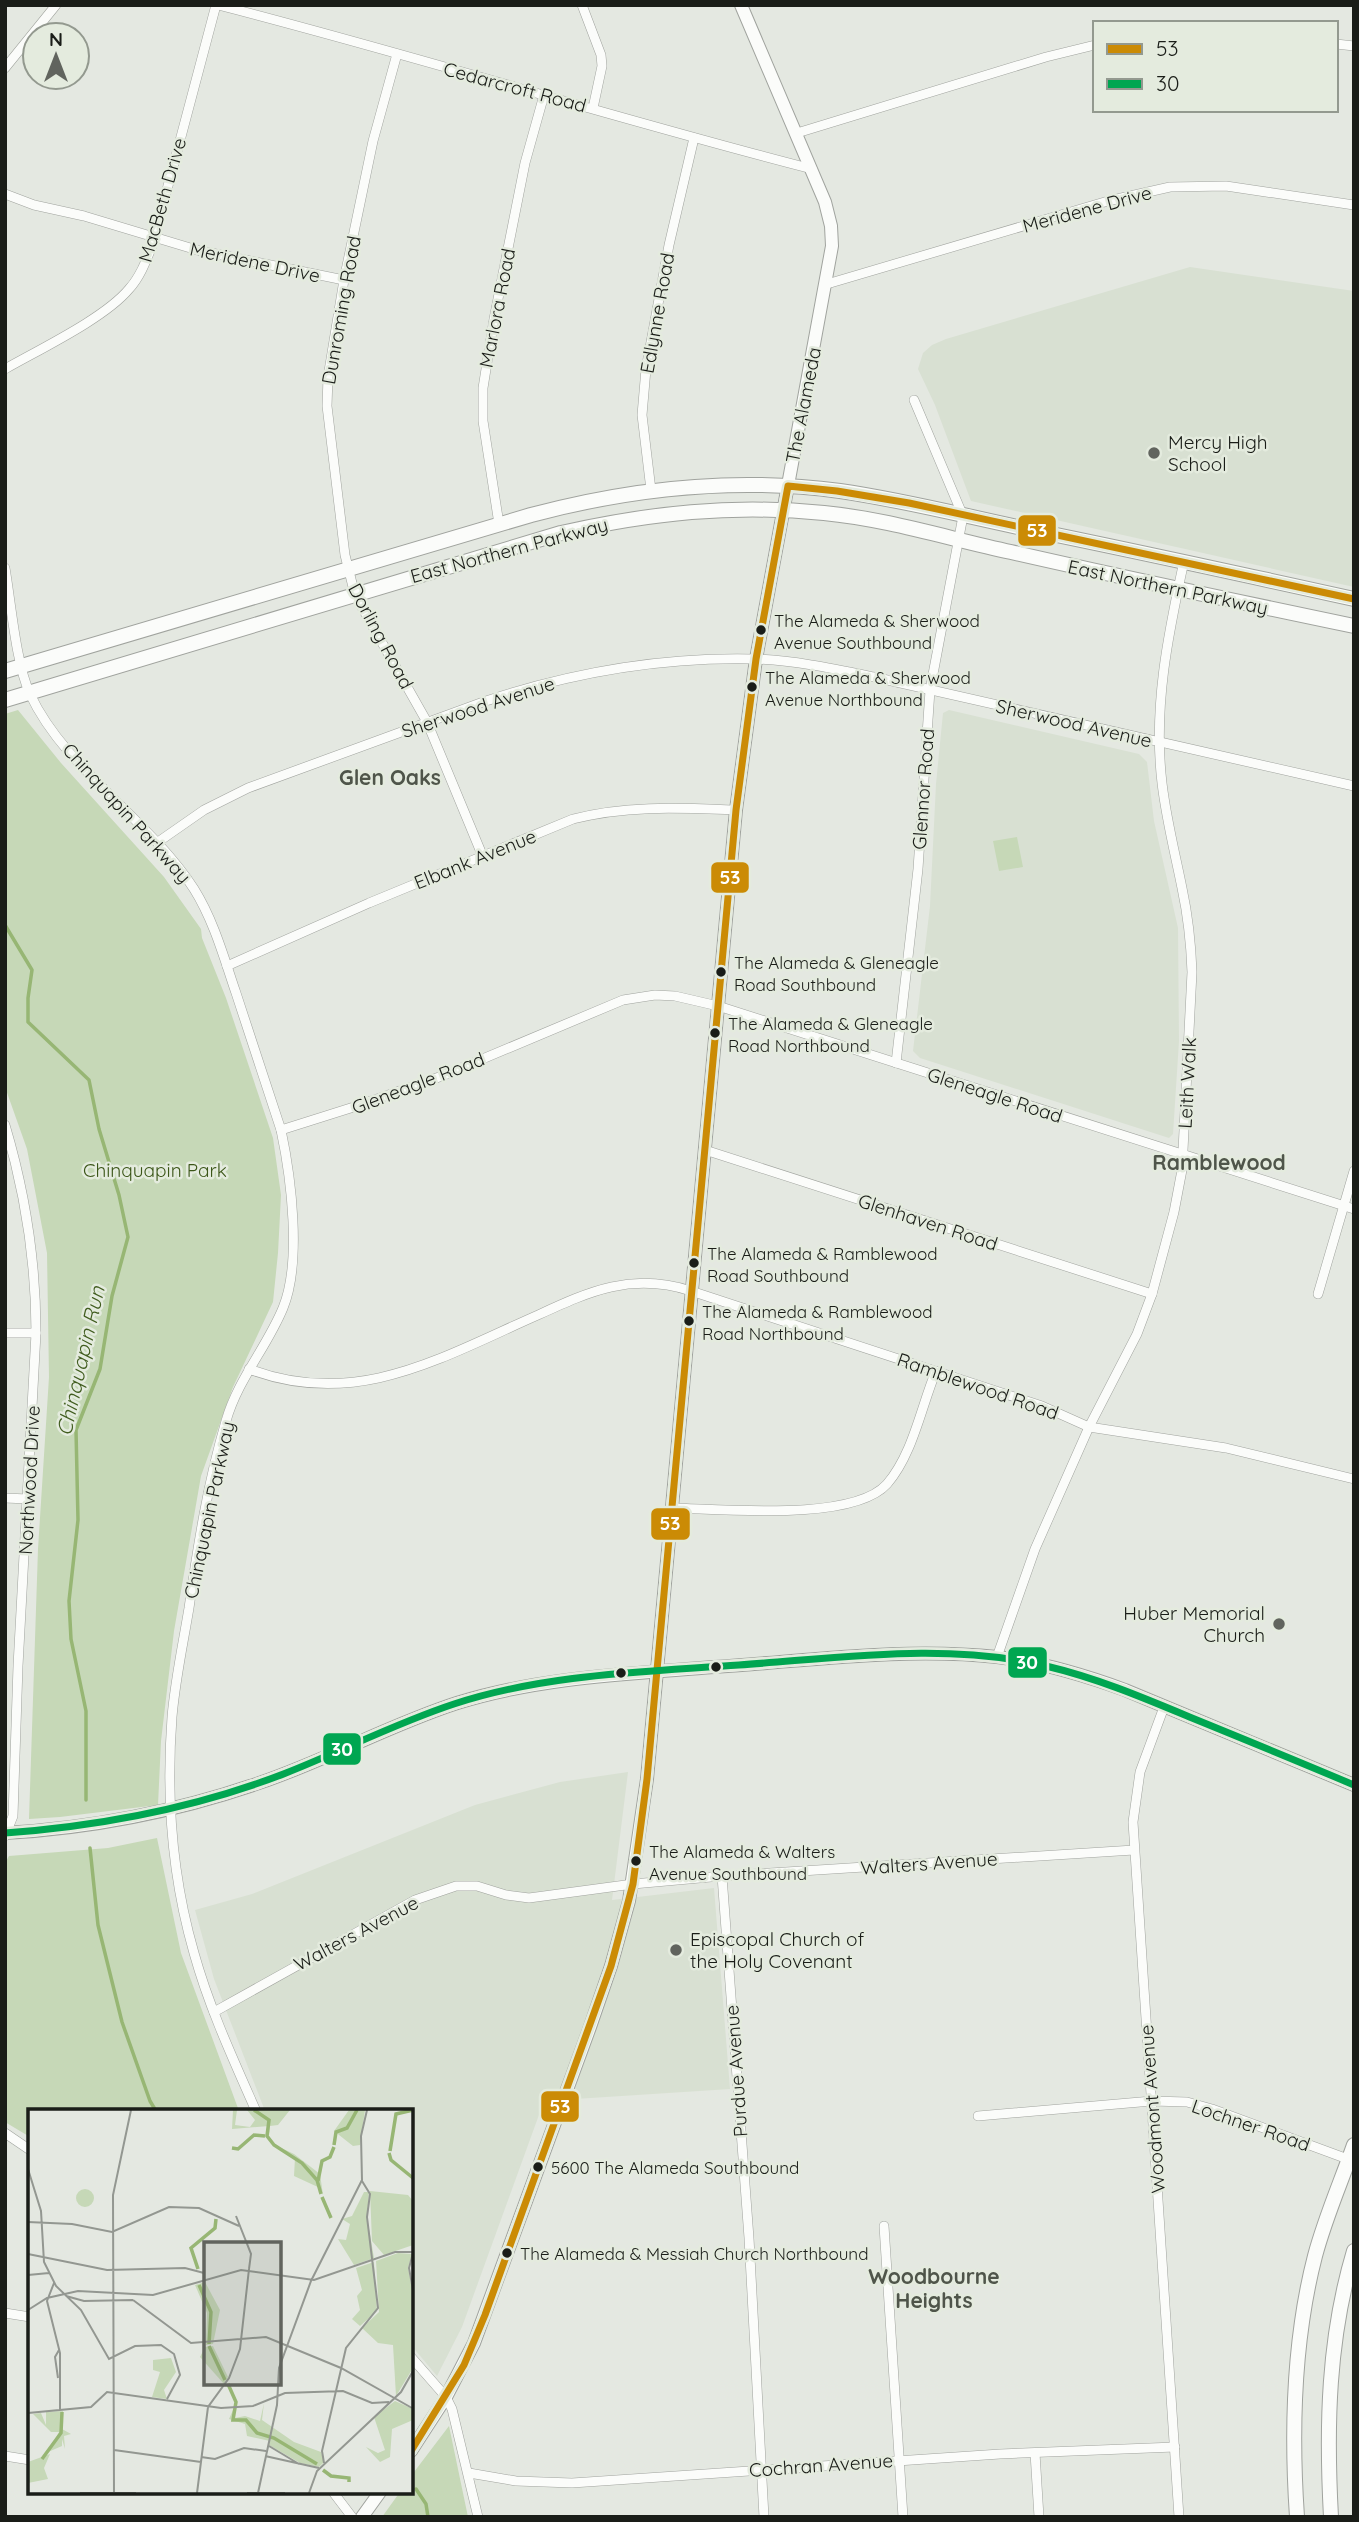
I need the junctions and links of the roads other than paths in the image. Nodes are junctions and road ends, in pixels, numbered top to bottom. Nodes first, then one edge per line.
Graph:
1 (56, 5) edge
2 (217, 5) edge
3 (582, 5) edge
4 (741, 5) edge
5 (1093, 45) edge
6 (397, 54) junction
7 (5, 68) edge
8 (544, 94) junction
9 (593, 108) junction
10 (797, 133) junction
11 (694, 138) junction
12 (812, 169) junction
13 (5, 194) edge
14 (1354, 205) edge
15 (154, 238) junction
16 (344, 280) junction
17 (827, 284) junction
18 (5, 369) edge
19 (914, 400) dead end
20 (788, 486) junction
21 (651, 490) junction
22 (783, 511) junction
23 (963, 516) junction
24 (499, 524) junction
25 (959, 541) junction
26 (1184, 561) junction
27 (5, 568) edge
28 (348, 569) junction
29 (1178, 589) junction
30 (355, 595) junction
31 (1354, 599) edge
32 (1354, 626) edge
33 (756, 659) junction
34 (22, 666) junction
35 (5, 671) edge
36 (930, 691) junction
37 (30, 693) junction
38 (5, 700) edge
39 (427, 722) junction
40 (1160, 743) junction
41 (1354, 786) edge
42 (736, 810) junction
43 (158, 842) junction
44 (483, 857) junction
45 (227, 966) junction
46 (718, 1006) junction
47 (895, 1063) junction
48 (5, 1125) edge
49 (281, 1130) junction
50 (705, 1150) junction
51 (1183, 1155) junction
52 (1354, 1171) edge
53 (1349, 1208) edge
54 (691, 1291) junction
55 (1152, 1294) junction
56 (1318, 1294) dead end
57 (5, 1333) edge
58 (37, 1333) junction
59 (249, 1369) junction
60 (936, 1371) junction
61 (1088, 1427) junction
62 (1354, 1479) edge
63 (5, 1498) edge
64 (27, 1499) junction
65 (672, 1508) junction
66 (997, 1657) junction
67 (5, 1666) edge
68 (18, 1666) junction
69 (657, 1672) junction
70 (1164, 1707) junction
71 (1354, 1785) edge
72 (170, 1810) junction
73 (6, 1834) edge
74 (1134, 1850) junction
75 (722, 1876) junction
76 (633, 1884) junction
77 (214, 2012) junction
78 (1152, 2101) junction
79 (255, 2109) edge
80 (978, 2116) dead end
81 (5, 2133) edge
82 (28, 2149) edge
83 (1352, 2155) edge
84 (884, 2226) dead end
85 (1354, 2251) edge
86 (5, 2313) edge
87 (28, 2317) edge
88 (413, 2359) edge
89 (446, 2397) junction
90 (1175, 2446) junction
91 (413, 2448) edge
92 (1035, 2453) junction
93 (5, 2456) edge
94 (28, 2460) edge
95 (899, 2460) junction
96 (761, 2469) junction
97 (469, 2473) junction
98 (334, 2494) edge
99 (379, 2494) edge
100 (352, 2517) edge
101 (362, 2517) edge
102 (478, 2517) edge
103 (764, 2517) edge
104 (903, 2517) edge
105 (1039, 2517) edge
106 (1179, 2517) edge
107 (1297, 2517) edge
108 (1331, 2517) edge

1 - 7 street
2 - 6 street, Cedarcroft Road
2 - 15 street, MacBeth Drive
3 - 9 street
4 - 10 main road, The Alameda
5 - 10 street
6 - 8 street, Cedarcroft Road
6 - 16 street, Dunroming Road
8 - 9 street, Cedarcroft Road
8 - 24 street, Marlora Road
9 - 11 street, Cedarcroft Road
10 - 12 main road, The Alameda
11 - 12 street, Cedarcroft Road
11 - 21 street, Edlynne Road
12 - 17 main road, The Alameda
13 - 15 street, Meridene Drive
14 - 17 street, Meridene Drive
15 - 16 street, Meridene Drive
15 - 18 street, MacBeth Drive
16 - 28 street, Dunroming Road
17 - 20 main road, The Alameda
19 - 23 street
20 - 21 main road, East Northern Parkway
20 - 22 main road, The Alameda
20 - 23 main road, East Northern Parkway
21 - 24 main road, East Northern Parkway
22 - 25 main road, East Northern Parkway
22 - 30 main road, East Northern Parkway
22 - 33 main road, The Alameda
23 - 25 street, Glennor Road
23 - 26 main road, East Northern Parkway
24 - 28 main road, East Northern Parkway
25 - 29 main road, East Northern Parkway
25 - 36 street, Glennor Road
26 - 29 street, Leith Walk
26 - 31 main road, East Northern Parkway
27 - 34 street, Chinquapin Parkway
28 - 30 street, Dorling Road
28 - 34 main road, East Northern Parkway
29 - 32 main road, East Northern Parkway
29 - 40 street, Leith Walk
30 - 37 main road, East Northern Parkway
30 - 39 street, Dorling Road
33 - 36 street, Sherwood Avenue
33 - 39 street, Sherwood Avenue
33 - 42 main road, The Alameda
34 - 35 main road, East Northern Parkway
34 - 37 street, Chinquapin Parkway
36 - 40 street, Sherwood Avenue
36 - 47 street, Glennor Road
37 - 38 main road, East Northern Parkway
37 - 43 street, Chinquapin Parkway
39 - 43 street, Sherwood Avenue
39 - 44 street, Dorling Road
40 - 41 street, Sherwood Avenue
40 - 51 street, Leith Walk
42 - 44 street, Elbank Avenue
42 - 46 main road, The Alameda
43 - 45 street, Chinquapin Parkway
44 - 45 street, Elbank Avenue
45 - 49 street, Chinquapin Parkway
46 - 47 street, Gleneagle Road
46 - 49 street, Gleneagle Road
46 - 50 main road, The Alameda
47 - 51 street, Gleneagle Road
48 - 58 street, Northwood Drive
49 - 59 street, Chinquapin Parkway
50 - 54 main road, The Alameda
50 - 55 street, Glenhaven Road
51 - 53 street, Gleneagle Road
51 - 55 street, Leith Walk
52 - 53 street
53 - 56 street
54 - 59 street, Ramblewood Road
54 - 60 street, Ramblewood Road
54 - 65 main road, The Alameda
55 - 61 street, Leith Walk
57 - 58 street
58 - 64 street, Northwood Drive
59 - 72 street, Chinquapin Parkway
60 - 61 street, Ramblewood Road
60 - 65 street
61 - 62 street, Ramblewood Road
61 - 66 street, Leith Walk
63 - 64 street
64 - 68 street, Northwood Drive
65 - 69 main road, The Alameda
66 - 69 main road
66 - 70 main road
67 - 68 street
68 - 73 street, Northwood Drive
69 - 72 main road
69 - 76 main road, The Alameda
70 - 71 main road
70 - 74 street, Woodmont Avenue
72 - 73 main road
72 - 77 street, Chinquapin Parkway
74 - 75 street, Walters Avenue
74 - 78 street, Woodmont Avenue
75 - 76 street, Walters Avenue
75 - 96 street, Purdue Avenue
76 - 77 street, Walters Avenue
76 - 89 main road, The Alameda
77 - 79 street, Chinquapin Parkway
78 - 80 street, Lochner Road
78 - 83 street, Lochner Road
78 - 90 street, Woodmont Avenue
81 - 82 street
83 - 107 main road
84 - 95 street
85 - 108 main road
86 - 87 street
88 - 89 street
89 - 91 main road, The Alameda
89 - 97 street
90 - 92 street, Cochran Avenue
90 - 106 street, Woodmont Avenue
92 - 95 street, Cochran Avenue
92 - 105 street
93 - 94 street
95 - 96 street, Cochran Avenue
95 - 104 street
96 - 97 street, Cochran Avenue
96 - 103 street, Purdue Avenue
97 - 102 street
98 - 100 street
99 - 101 main road

